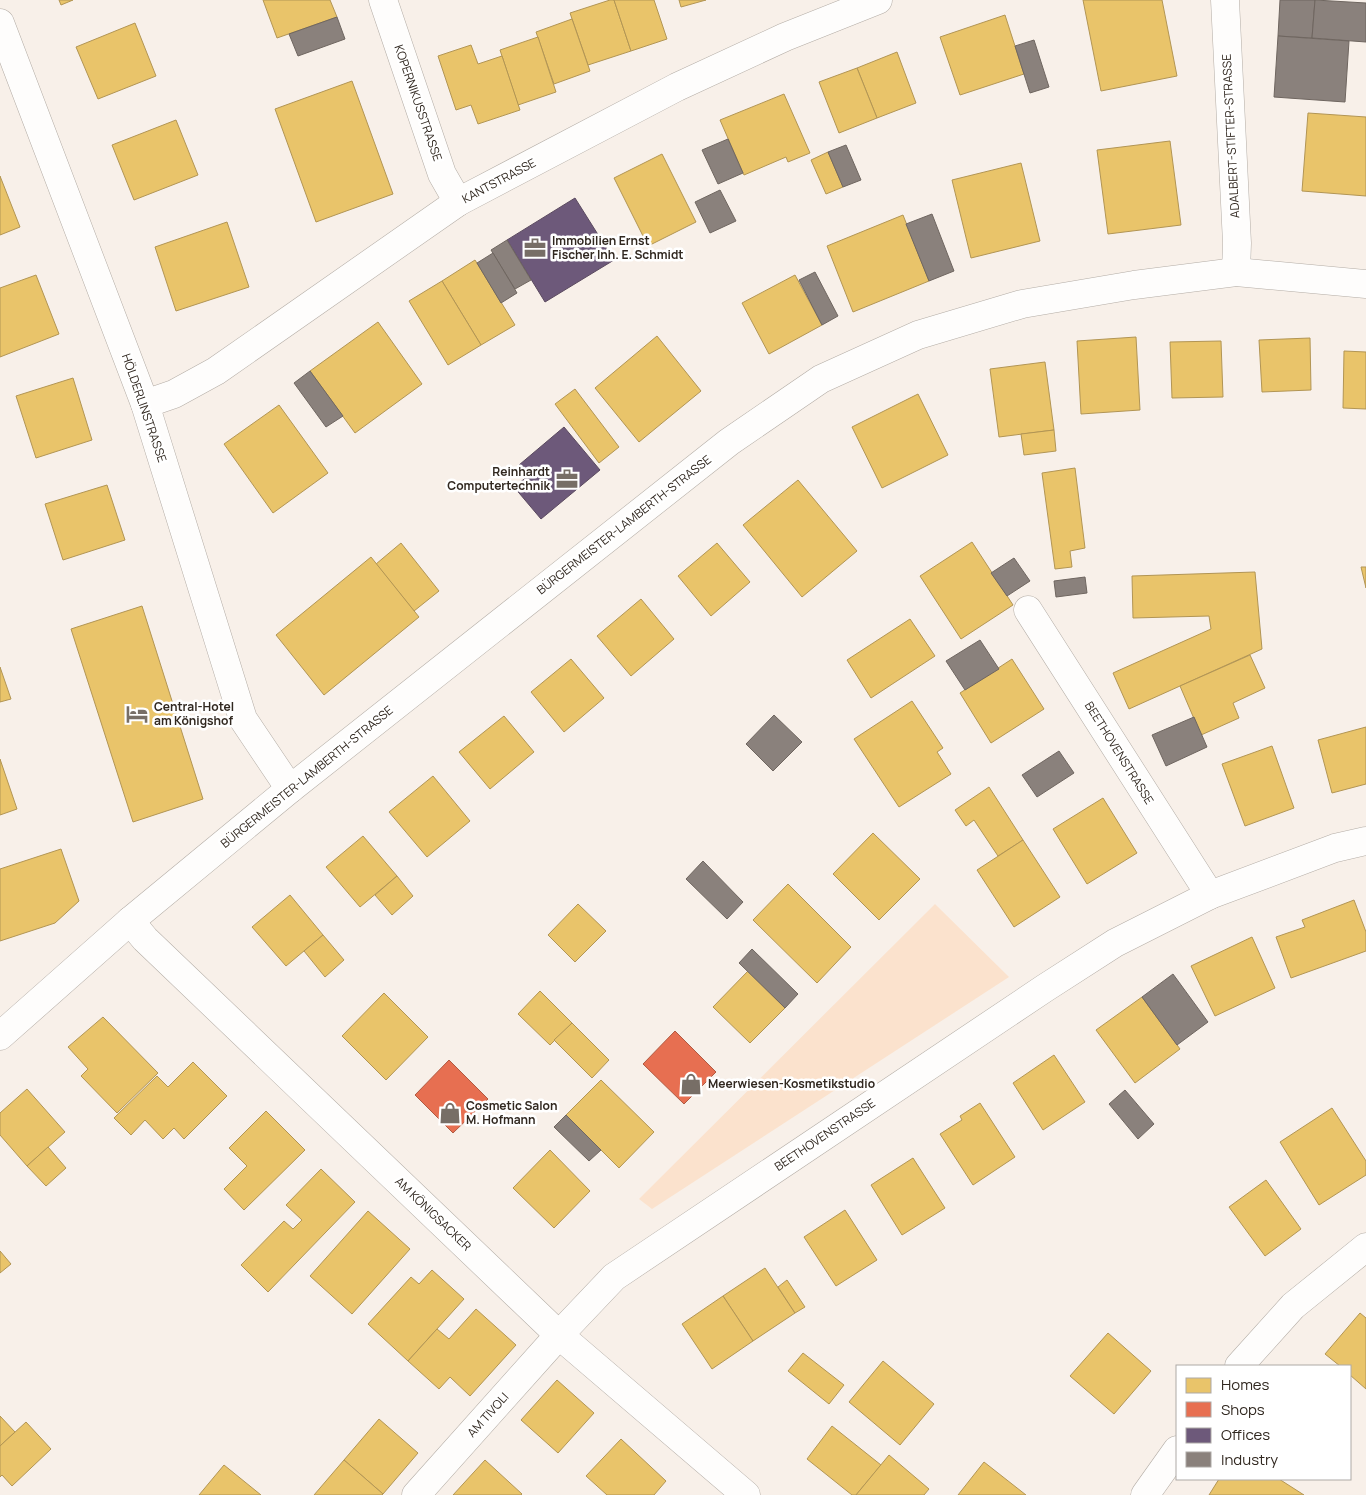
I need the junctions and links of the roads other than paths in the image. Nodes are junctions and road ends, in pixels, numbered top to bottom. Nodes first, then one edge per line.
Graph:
1 (383, 0) edge
2 (878, 0) edge
3 (1225, 0) edge
4 (0, 23) edge
5 (458, 202) junction
6 (1236, 272) junction
7 (1366, 284) edge
8 (145, 404) junction
9 (1028, 610) dead end
10 (290, 789) junction
11 (1366, 841) edge
12 (1210, 895) junction
13 (130, 921) junction
14 (0, 1036) edge
15 (1366, 1247) edge
16 (559, 1335) junction
17 (1240, 1365) edge
18 (1176, 1451) edge
19 (416, 1495) edge
20 (746, 1495) edge
21 (1145, 1495) edge

1 - 5 street, KOPERNIKUSSTRASSE
2 - 5 street, KANTSTRASSE
3 - 6 street, ADALBERT-STIFTER-STRASSE
4 - 8 street, HÖLDERLINSTRASSE
5 - 8 street, KANTSTRASSE
6 - 7 street, BÜRGERMEISTER-LAMBERTH-STRASSE
6 - 10 street, BÜRGERMEISTER-LAMBERTH-STRASSE
8 - 10 street, HÖLDERLINSTRASSE
9 - 12 street, BEETHOVENSTRASSE
10 - 13 street, BÜRGERMEISTER-LAMBERTH-STRASSE
11 - 12 street, BEETHOVENSTRASSE
12 - 16 street, BEETHOVENSTRASSE
13 - 14 street, BÜRGERMEISTER-LAMBERTH-STRASSE
13 - 16 street, AM KÖNIGSACKER
15 - 17 street
16 - 19 street, AM TIVOLI
16 - 20 street, AM KÖNIGSACKER
18 - 21 street

